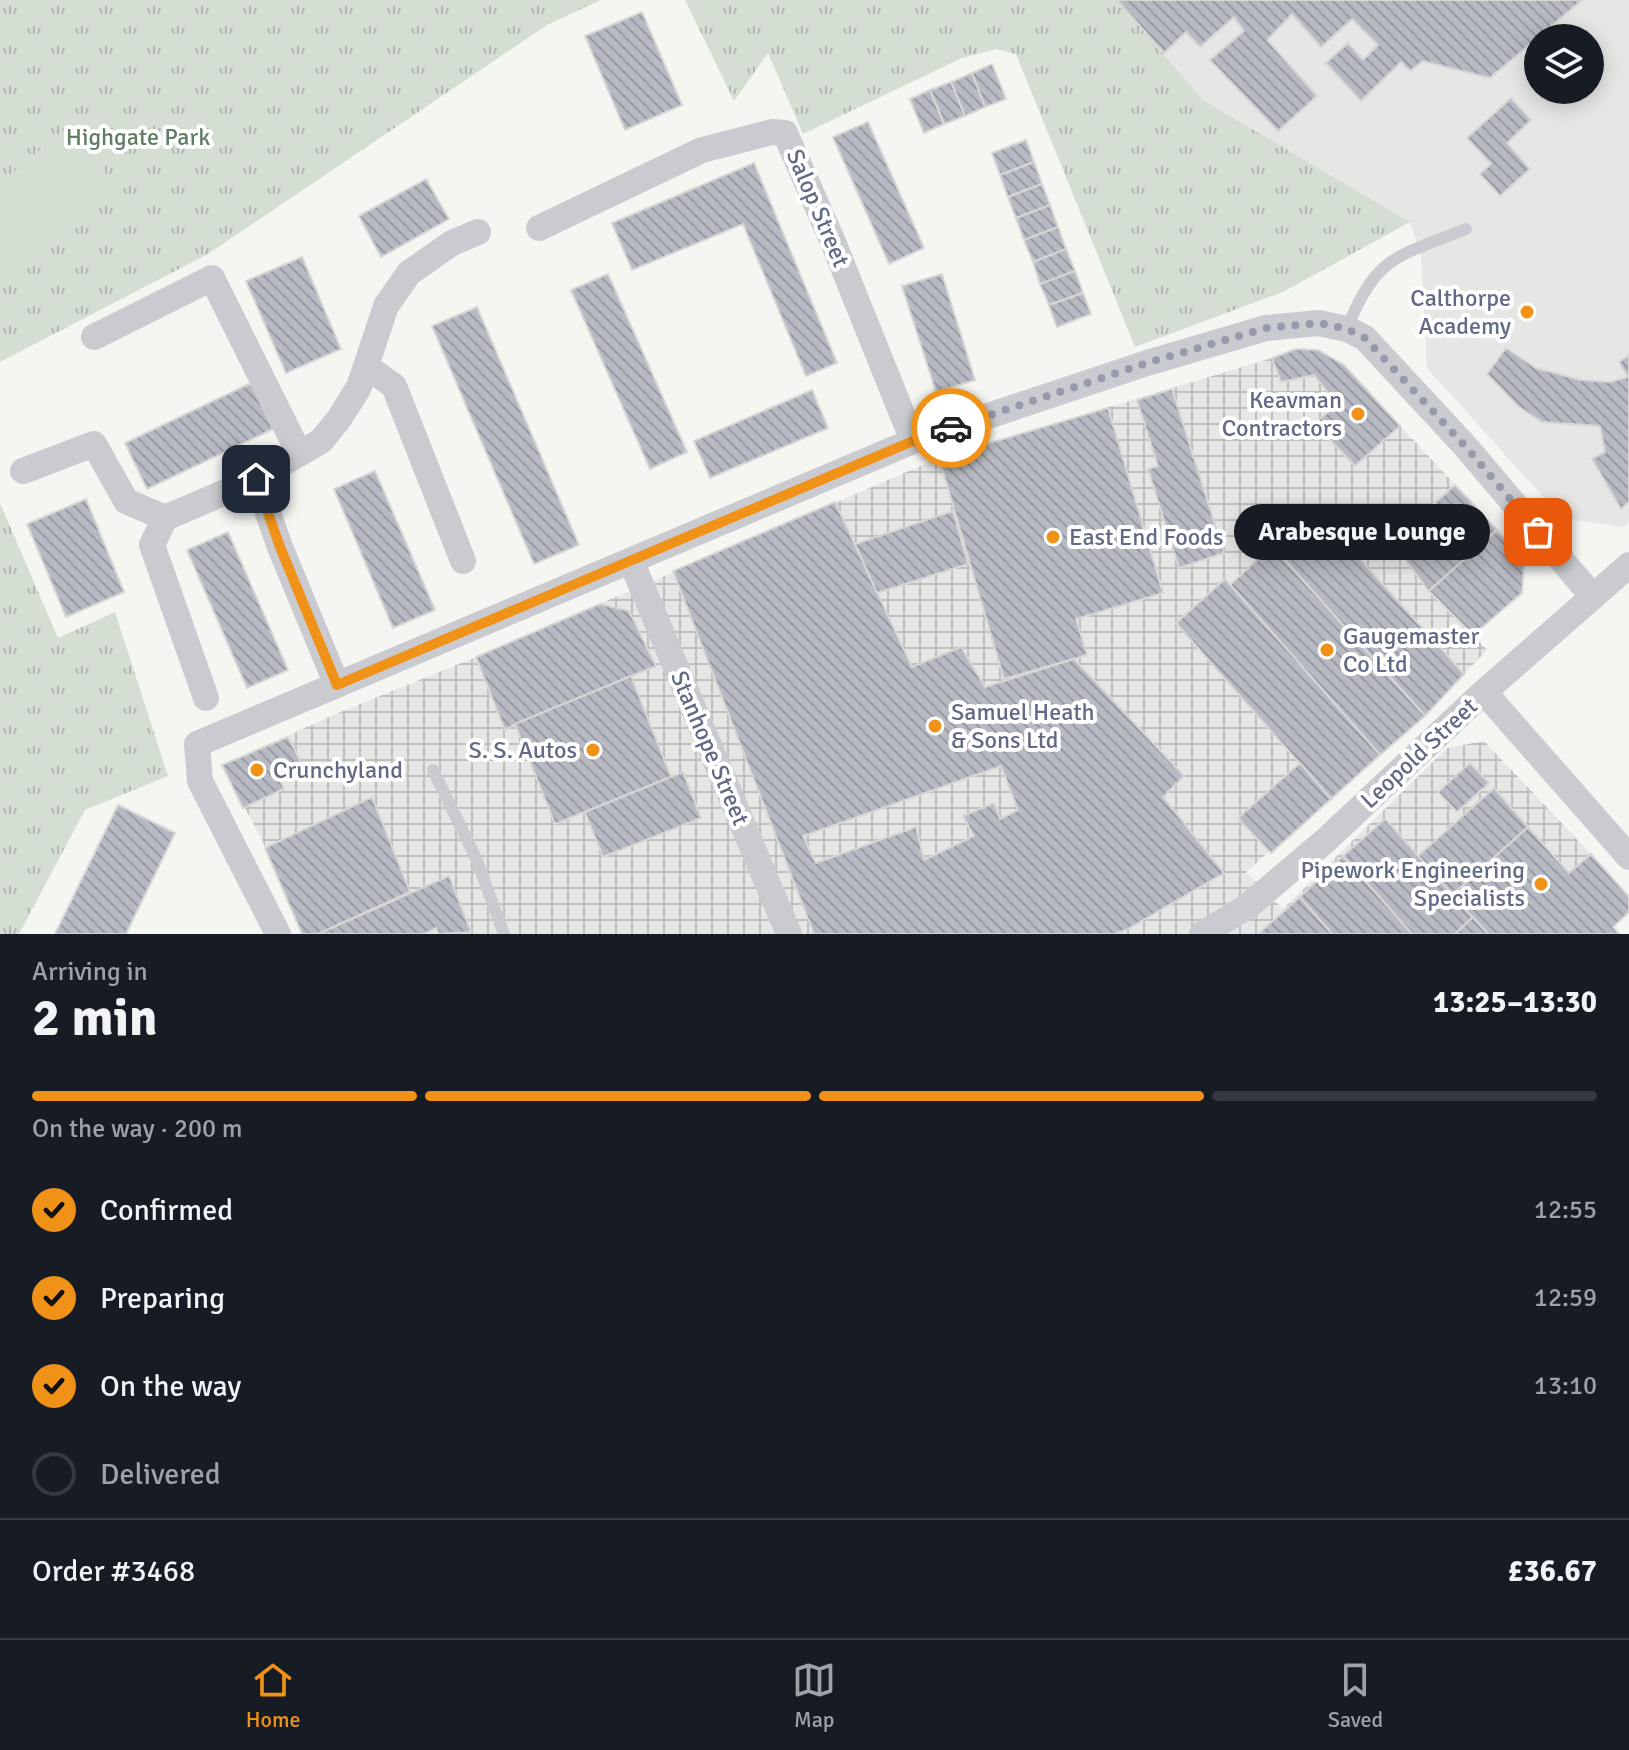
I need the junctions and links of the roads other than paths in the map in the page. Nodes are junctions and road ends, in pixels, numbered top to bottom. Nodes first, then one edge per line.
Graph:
1 (539, 228) dead end
2 (1466, 229) dead end
3 (478, 232) dead end
4 (1347, 329) junction
5 (94, 337) dead end
6 (366, 366) junction
7 (913, 441) junction
8 (299, 453) junction
9 (23, 471) dead end
10 (256, 479) junction
11 (165, 518) junction
12 (463, 561) dead end
13 (631, 561) junction
14 (1629, 565) edge
15 (1593, 597) junction
16 (337, 685) junction
17 (1484, 692) junction
18 (206, 698) dead end
19 (433, 770) dead end
20 (1627, 850) edge
21 (269, 931) edge
22 (504, 934) edge
23 (789, 934) edge
24 (1202, 934) edge

1 - 7 street, Salop Street
2 - 4 lane
3 - 6 street
4 - 7 street
4 - 15 street
5 - 8 street
6 - 8 street
6 - 12 street
7 - 13 street
8 - 10 street
9 - 11 street
10 - 11 street
10 - 16 street
11 - 18 street
13 - 16 street
13 - 23 street, Stanhope Street
14 - 15 street, Leopold Street
15 - 17 street, Leopold Street
16 - 21 street
17 - 20 street
17 - 24 street, Leopold Street
19 - 22 lane

